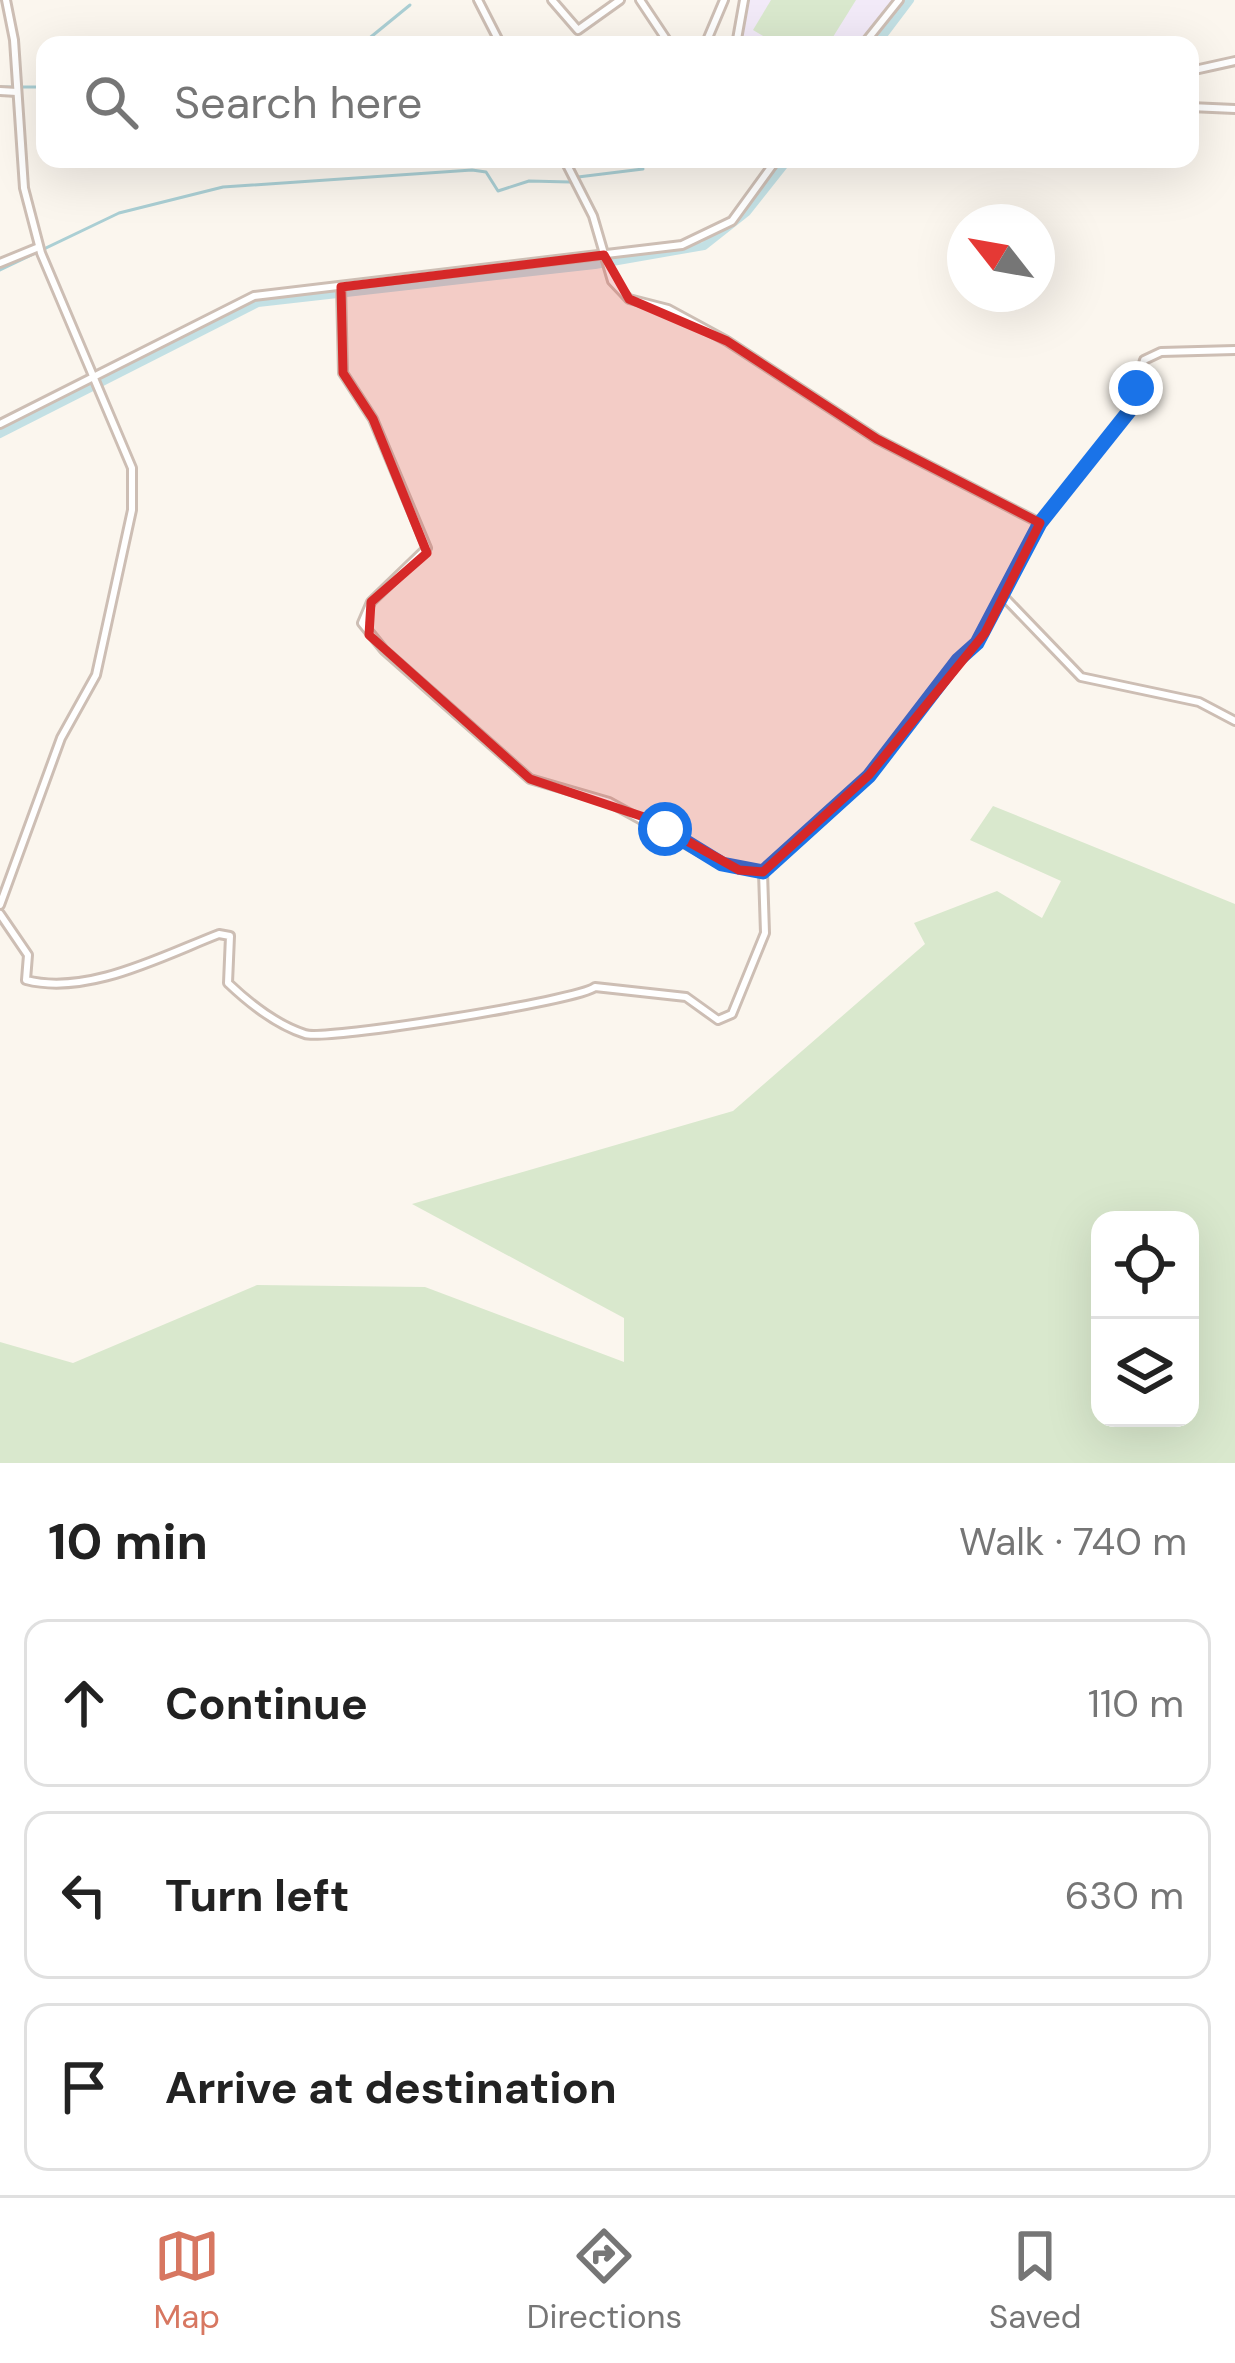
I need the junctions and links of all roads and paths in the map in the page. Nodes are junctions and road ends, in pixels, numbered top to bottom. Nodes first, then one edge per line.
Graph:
1 (5, 0) edge
2 (478, 0) edge
3 (552, 0) edge
4 (620, 0) edge
5 (640, 0) edge
6 (724, 0) edge
7 (744, 0) edge
8 (899, 0) edge
9 (496, 36) edge
10 (664, 36) edge
11 (709, 36) edge
12 (738, 36) edge
13 (870, 36) edge
14 (1235, 61) edge
15 (1199, 68) edge
16 (0, 91) edge
17 (17, 92) junction
18 (1199, 107) edge
19 (1235, 109) edge
20 (569, 168) edge
21 (771, 168) edge
22 (40, 250) junction
23 (605, 257) junction
24 (0, 262) edge
25 (341, 288) junction
26 (1235, 350) edge
27 (93, 377) junction
28 (0, 424) edge
29 (1040, 523) junction
30 (1004, 597) junction
31 (1235, 721) edge
32 (763, 872) junction
33 (0, 904) edge
34 (0, 914) edge

1 - 17 street
2 - 9 street
3 - 4 street
5 - 10 street
6 - 11 street
7 - 12 street
8 - 13 street
14 - 15 street
16 - 17 street
17 - 22 street
18 - 19 street
20 - 23 street
21 - 23 street
22 - 24 street
22 - 27 street
23 - 25 street
23 - 29 street
25 - 27 street
25 - 32 street
26 - 29 street
27 - 28 street
27 - 33 street
29 - 30 street
30 - 31 street
30 - 32 street
32 - 34 street

